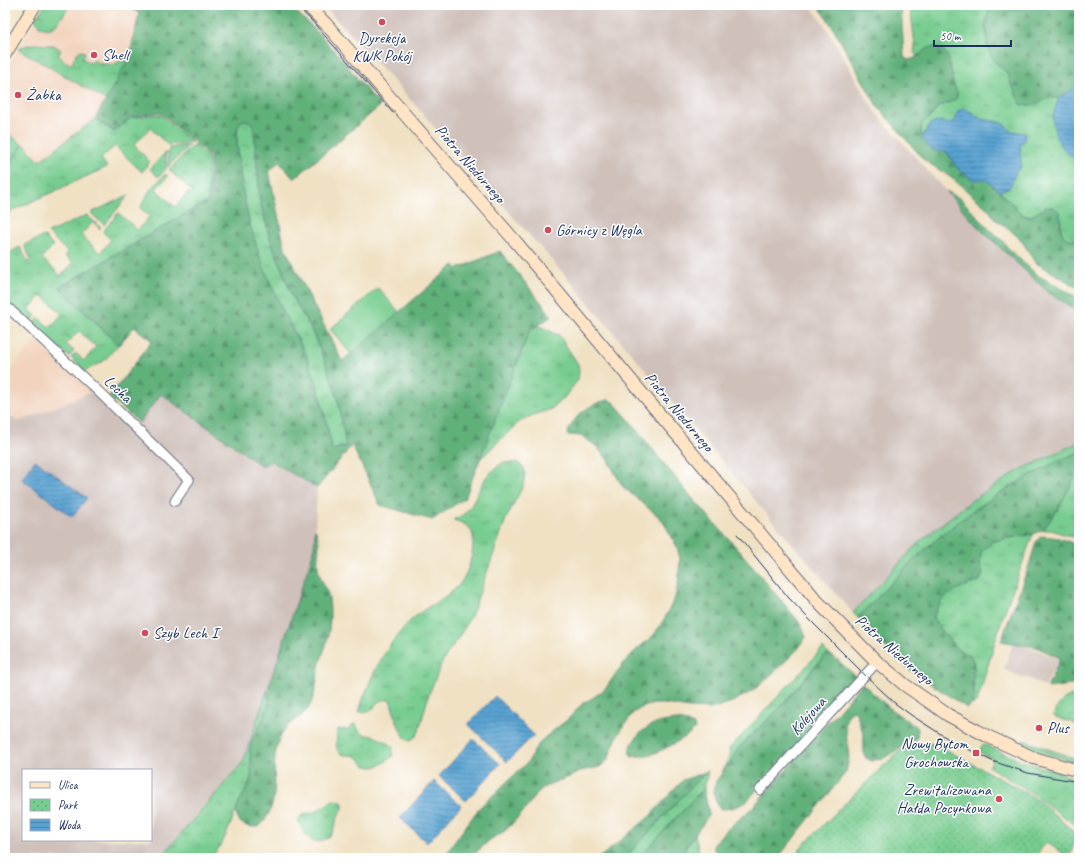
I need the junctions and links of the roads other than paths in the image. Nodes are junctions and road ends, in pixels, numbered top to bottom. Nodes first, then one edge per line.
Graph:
1 (35, 5) edge
2 (307, 5) edge
3 (5, 54) edge
4 (5, 305) edge
5 (175, 501) dead end
6 (877, 662) junction
7 (1079, 771) edge
8 (760, 790) dead end

1 - 3 street
2 - 6 street, Piotra Niedurnego
4 - 5 street, Lecha
6 - 7 street, Piotra Niedurnego
6 - 8 street, Kolejowa

